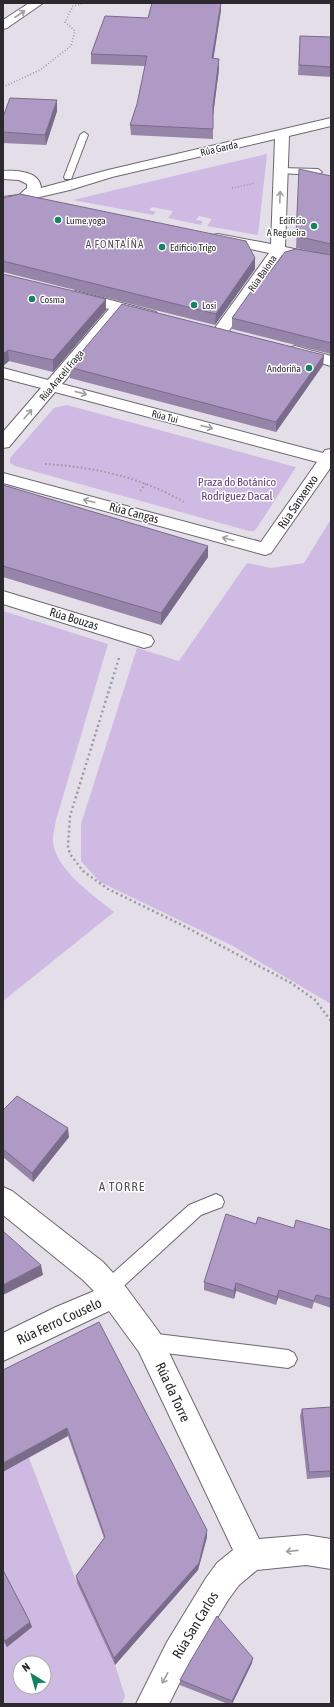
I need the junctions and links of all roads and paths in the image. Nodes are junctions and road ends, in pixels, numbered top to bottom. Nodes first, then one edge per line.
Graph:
1 (37, 3) edge
2 (85, 3) edge
3 (3, 25) edge
4 (3, 87) edge
5 (331, 122) edge
6 (282, 133) junction
7 (84, 135) dead end
8 (281, 173) junction
9 (108, 174) junction
10 (3, 175) edge
11 (318, 175) edge
12 (68, 177) junction
13 (30, 180) junction
14 (25, 197) junction
15 (3, 201) edge
16 (50, 205) edge
17 (201, 235) edge
18 (278, 250) junction
19 (331, 261) edge
20 (65, 293) edge
21 (119, 307) junction
22 (166, 319) edge
23 (205, 328) edge
24 (277, 347) edge
25 (331, 361) edge
26 (3, 373) edge
27 (52, 386) junction
28 (3, 444) edge
29 (329, 456) edge
30 (3, 478) edge
31 (313, 480) junction
32 (331, 485) edge
33 (265, 550) joint
34 (3, 597) edge
35 (126, 636) junction
36 (144, 641) dead end
37 (331, 1022) edge
38 (3, 1199) edge
39 (216, 1202) dead end
40 (112, 1291) junction
41 (149, 1342) junction
42 (3, 1347) edge
43 (288, 1359) dead end
44 (331, 1554) edge
45 (251, 1556) junction
46 (152, 1704) edge

3 -> 1 main road
2 - 4 path
5 - 6 main road, Rúa Garda
6 - 8 main road, Rúa Baiona
6 - 9 main road, Rúa Garda
7 - 12 lane
8 - 11 lane
18 -> 8 main road, Rúa Baiona
9 - 12 main road, Rúa Garda
9 - 14 main road, Rúa Garda
10 - 13 main road, Rúa Garda
12 - 13 main road, Rúa Garda
13 - 14 main road
14 - 15 main road
14 - 16 main road
17 - 18 main road
18 - 19 main road
18 - 23 main road, Rúa Baiona
20 - 21 main road
21 - 22 main road
21 - 27 main road, Rúa Araceli Fraga
24 - 25 main road
26 - 27 main road, Rúa Tui
28 -> 27 main road, Rúa Araceli Fraga
27 -> 29 main road, Rúa Tui
29 - 31 main road, Rúa Sanxenxo
33 -> 30 main road, Rúa Cangas
31 - 32 main road
31 - 33 main road, Rúa Sanxenxo
34 - 35 main road, Rúa Bouzas
35 - 36 main road, Rúa Bouzas
35 - 37 path
38 - 40 main road, Rúa da Torre
39 - 40 lane
40 - 41 main road, Rúa da Torre
40 - 42 main road, Rúa Ferro Couselo
41 - 43 lane
41 - 45 main road, Rúa da Torre
44 -> 45 main road
45 -> 46 main road, Rúa San Carlos

